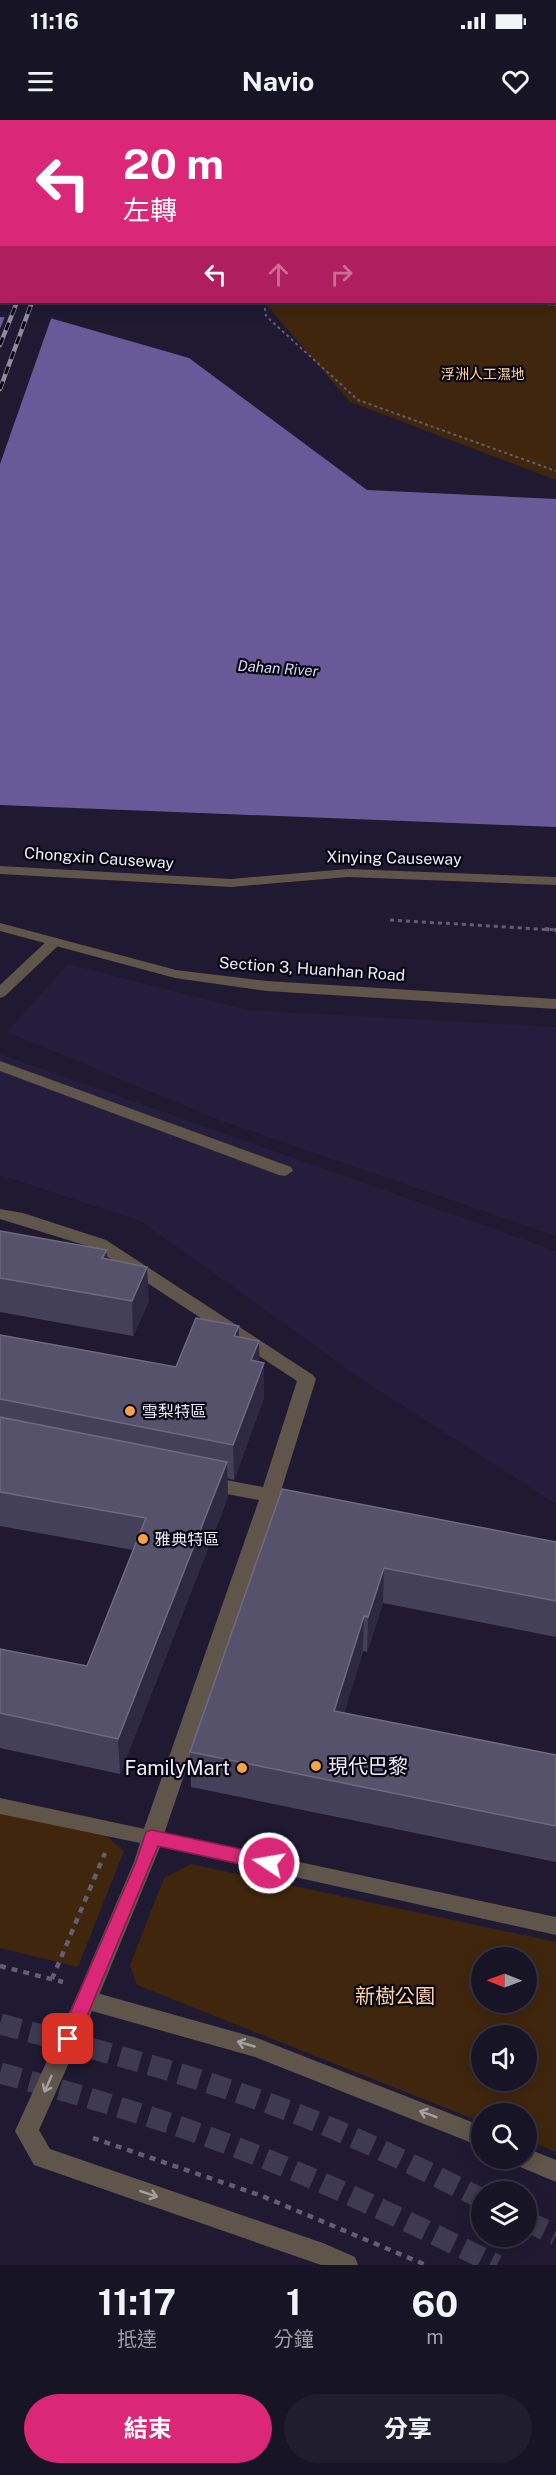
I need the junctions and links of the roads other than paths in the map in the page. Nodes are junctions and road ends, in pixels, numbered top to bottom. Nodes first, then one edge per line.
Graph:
1 (0, 870) edge
2 (556, 881) edge
3 (197, 882) joint
4 (0, 927) edge
5 (54, 942) junction
6 (0, 993) edge
7 (556, 1004) edge
8 (0, 1066) edge
9 (285, 1171) dead end
10 (0, 1214) edge
11 (176, 1477) edge
12 (270, 1496) junction
13 (292, 1500) edge
14 (0, 1806) edge
15 (152, 1837) junction
16 (556, 1926) edge
17 (88, 1994) junction
18 (471, 2133) edge
19 (537, 2163) edge
20 (556, 2171) edge
21 (346, 2265) edge

1 - 3 street, Chongxin Causeway
2 - 3 street, Xinying Causeway
4 - 5 street, Section 3, Huanhan Road
5 - 6 street
5 - 7 street, Section 3, Huanhan Road
8 - 9 street
10 - 12 street
11 - 12 street
12 - 13 street
12 - 15 street
14 - 15 street
15 - 16 street
15 - 17 street
18 -> 17 street
17 -> 21 street
19 - 20 street

